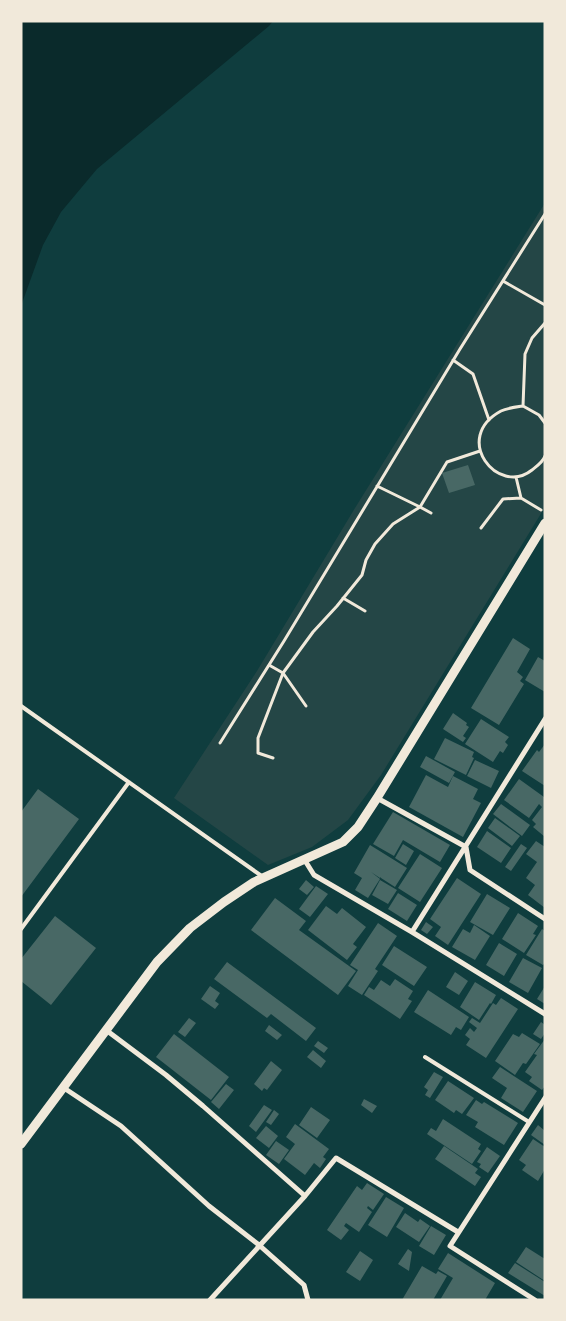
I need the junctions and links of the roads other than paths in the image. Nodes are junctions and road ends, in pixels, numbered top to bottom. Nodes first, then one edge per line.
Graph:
1 (545, 523) edge
2 (21, 706) edge
3 (545, 719) edge
4 (130, 782) junction
5 (377, 798) junction
6 (466, 847) junction
7 (304, 859) junction
8 (263, 877) junction
9 (545, 919) edge
10 (21, 929) edge
11 (412, 932) junction
12 (545, 1014) edge
13 (106, 1030) junction
14 (425, 1057) dead end
15 (64, 1088) junction
16 (545, 1098) edge
17 (529, 1122) junction
18 (21, 1144) edge
19 (304, 1196) junction
20 (458, 1232) junction
21 (260, 1245) junction
22 (210, 1300) edge
23 (308, 1300) edge
24 (534, 1300) edge

1 - 5 street
2 - 4 lane
3 - 6 street
4 - 8 lane
4 - 10 lane
5 - 6 street
5 - 7 street
6 - 9 street
6 - 11 street
7 - 8 street
7 - 11 street
8 - 13 street
11 - 12 street
13 - 15 street
13 - 19 street
14 - 17 lane
15 - 18 street
15 - 21 street
16 - 17 street
17 - 20 street
19 - 20 street
19 - 21 street
20 - 24 street
21 - 22 street
21 - 23 street

